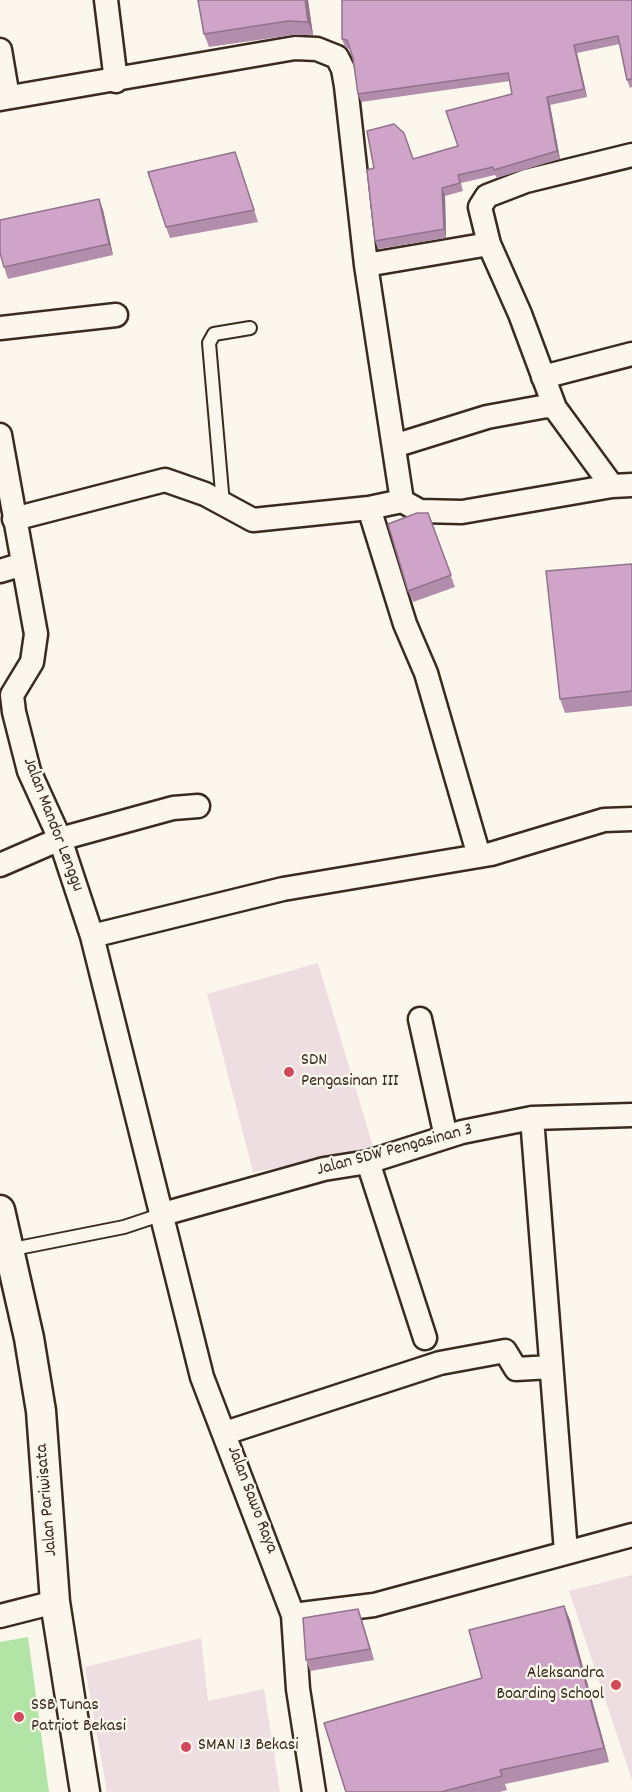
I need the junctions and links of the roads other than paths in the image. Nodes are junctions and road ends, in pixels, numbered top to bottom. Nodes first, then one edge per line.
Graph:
1 (106, 0) edge
2 (0, 51) edge
3 (116, 81) junction
4 (4, 98) edge
5 (632, 155) edge
6 (489, 244) junction
7 (366, 265) junction
8 (117, 315) dead end
9 (0, 327) edge
10 (250, 328) dead end
11 (632, 354) edge
12 (543, 377) junction
13 (555, 408) junction
14 (0, 435) edge
15 (394, 446) junction
16 (622, 485) edge
17 (402, 501) junction
18 (223, 504) junction
19 (369, 508) junction
20 (14, 519) junction
21 (23, 564) junction
22 (0, 571) edge
23 (198, 806) dead end
24 (632, 819) edge
25 (60, 839) junction
26 (480, 856) junction
27 (0, 865) edge
28 (93, 936) junction
29 (420, 1019) dead end
30 (632, 1115) edge
31 (532, 1118) junction
32 (446, 1137) junction
33 (368, 1162) junction
34 (0, 1210) edge
35 (163, 1214) junction
36 (8, 1250) junction
37 (426, 1338) dead end
38 (551, 1367) junction
39 (225, 1433) junction
40 (632, 1535) edge
41 (566, 1552) junction
42 (56, 1602) junction
43 (293, 1615) junction
44 (0, 1616) edge
45 (85, 1792) edge
46 (314, 1792) edge

1 - 3 street
2 - 4 street
3 - 4 street
3 - 7 street
5 - 6 street
6 - 7 street
6 - 12 street
7 - 15 street
8 - 9 street
10 - 18 lane
11 - 12 street
12 - 13 street
13 - 15 street
13 - 16 street
14 - 20 street, Jalan Mandor Lenggu
15 - 17 street
16 - 17 street
17 - 19 street
18 - 19 street
18 - 20 street
19 - 26 street
20 - 21 street, Jalan Mandor Lenggu
21 - 22 street
21 - 25 street, Jalan Mandor Lenggu
23 - 25 street
24 - 26 street
25 - 27 street
25 - 28 street, Jalan Mandor Lenggu
26 - 28 street
28 - 35 street, Jalan Mandor Lenggu
29 - 32 street
30 - 31 street, Jalan SDW Pengasinan 3
31 - 32 street, Jalan SDW Pengasinan 3
31 - 38 street
32 - 33 street, Jalan SDW Pengasinan 3
33 - 35 street, Jalan SDW Pengasinan 3
33 - 37 street
34 - 36 street, Jalan Pariwisata
35 - 36 lane
35 - 39 street, Jalan Sawo Raya
36 - 42 street, Jalan Pariwisata
38 - 39 street
38 - 41 street
39 - 43 street, Jalan Sawo Raya
40 - 41 street
41 - 43 street
42 - 44 street
42 - 45 street, Jalan Pariwisata
43 - 46 street, Jalan Sawo Raya

